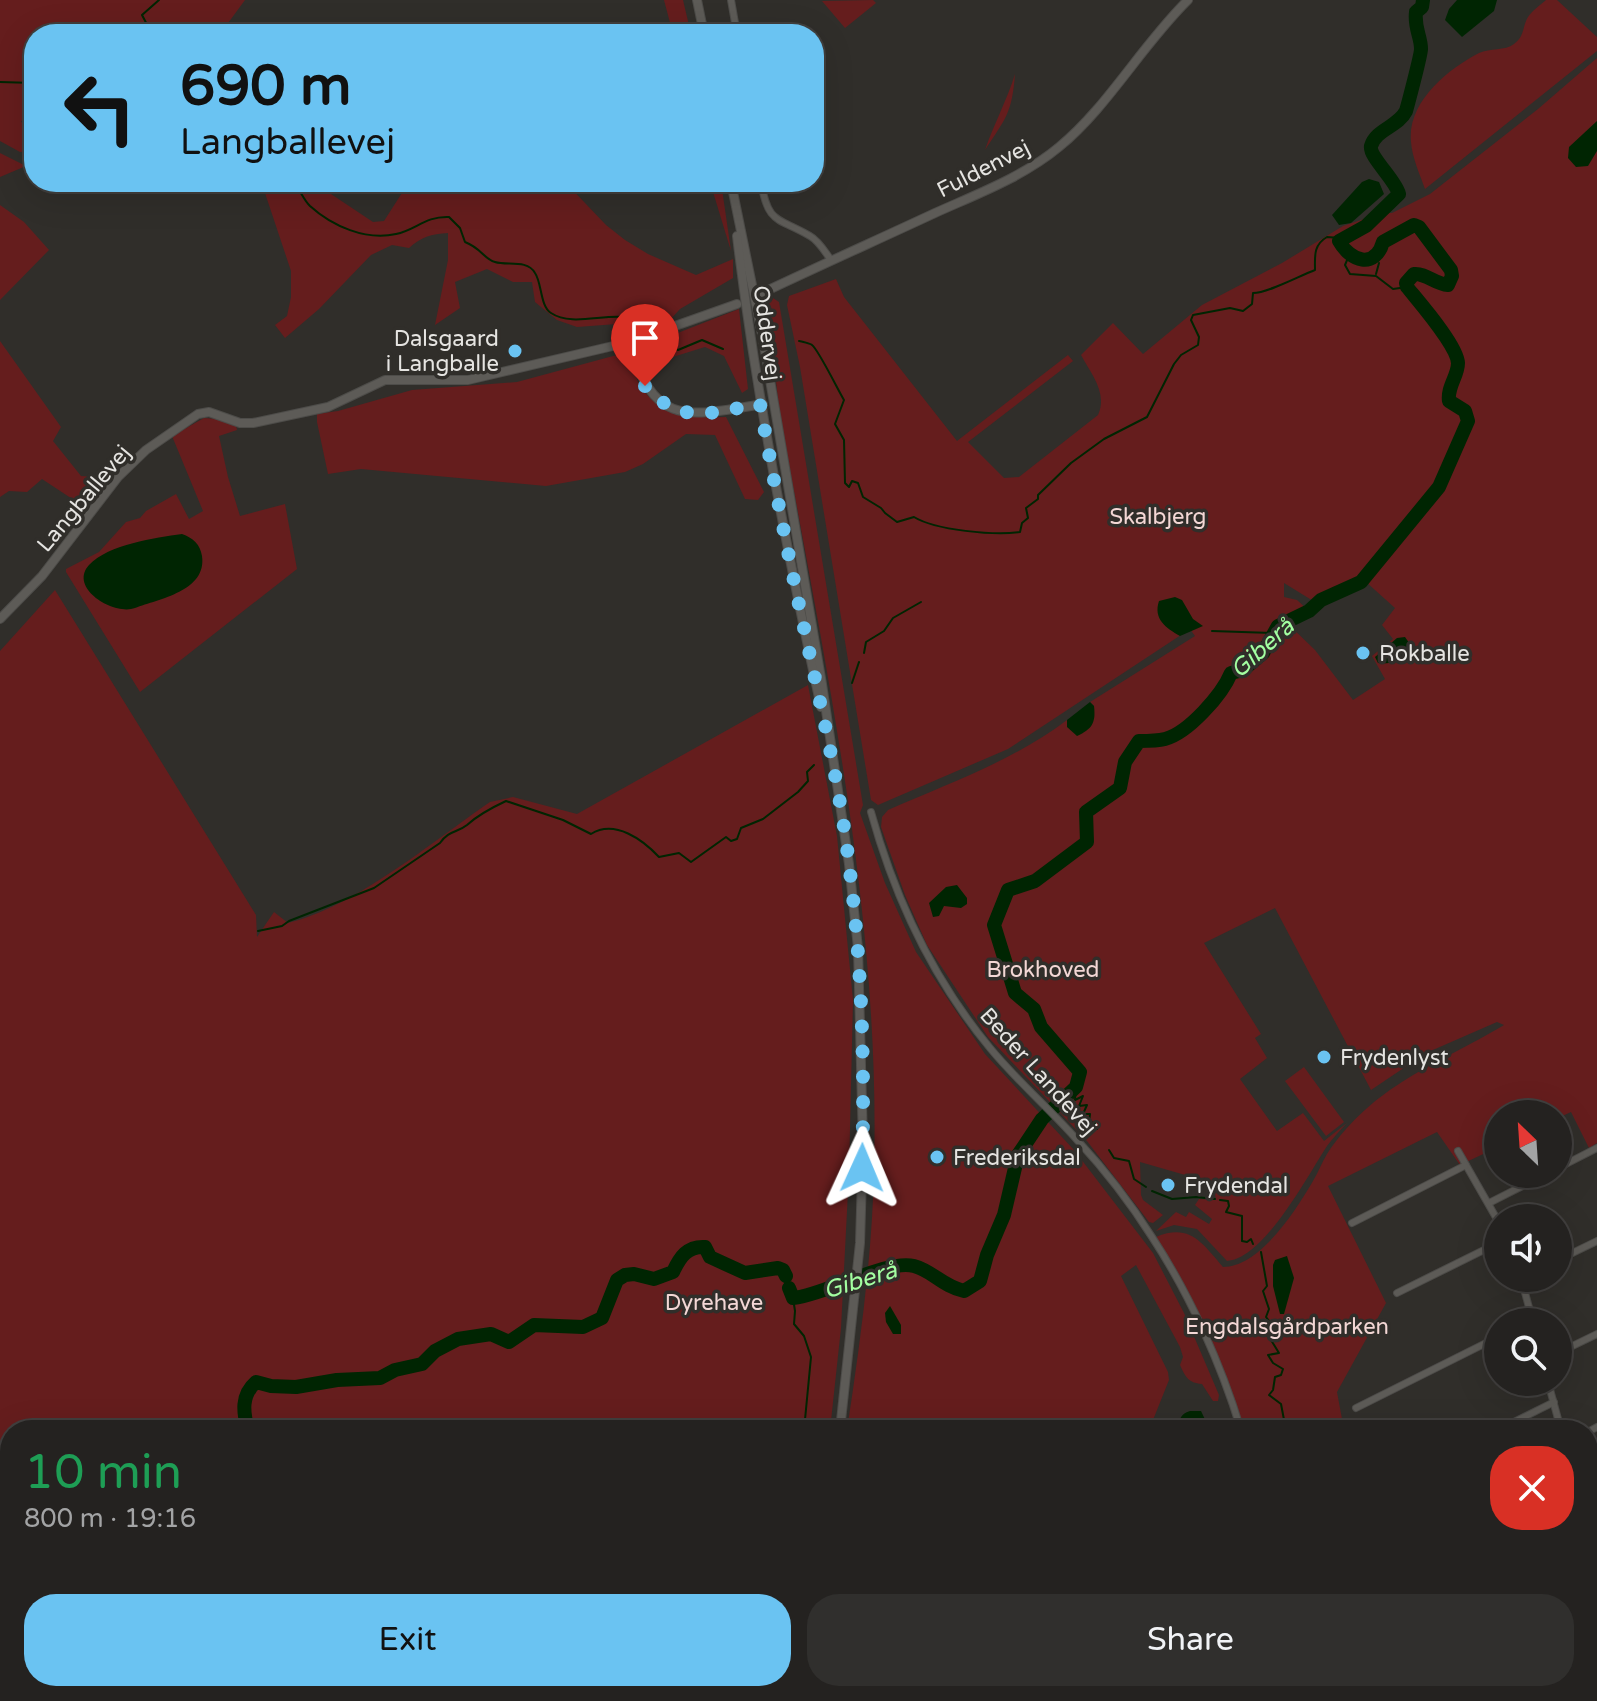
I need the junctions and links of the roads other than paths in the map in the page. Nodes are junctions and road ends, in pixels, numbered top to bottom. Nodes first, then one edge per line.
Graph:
1 (697, 0) edge
2 (731, 0) edge
3 (1188, 0) edge
4 (702, 24) edge
5 (735, 24) edge
6 (732, 192) edge
7 (733, 192) edge
8 (763, 192) edge
9 (831, 260) junction
10 (762, 293) dead end
11 (737, 304) dead end
12 (630, 342) junction
13 (772, 402) junction
14 (760, 404) junction
15 (0, 619) edge
16 (834, 770) junction
17 (871, 812) dead end
18 (1597, 1148) edge
19 (1458, 1151) dead end
20 (1572, 1161) edge
21 (1466, 1165) junction
22 (1518, 1188) edge
23 (1489, 1203) joint
24 (1352, 1223) dead end
25 (1597, 1241) edge
26 (1484, 1250) edge
27 (1572, 1253) edge
28 (1397, 1293) dead end
29 (1597, 1334) edge
30 (1484, 1344) edge
31 (1572, 1346) edge
32 (1552, 1396) edge
33 (1554, 1402) junction
34 (1356, 1408) dead end
35 (841, 1420) edge
36 (1237, 1420) edge
37 (1518, 1420) edge
38 (1558, 1420) edge

1 - 4 main road
2 - 5 street
3 - 9 main road, Fuldenvej
6 - 14 main road, Oddervej
7 - 13 main road, Oddervej
8 - 9 street
9 - 10 main road, Fuldenvej
11 - 12 main road
12 - 14 main road
12 - 15 main road, Langballevej
13 - 14 main road
13 - 16 main road, Oddervej
14 - 16 main road, Oddervej
16 - 35 main road, Oddervej
17 - 36 street, Beder Landevej
18 - 20 street
19 - 21 street
21 - 23 street
21 - 24 street
22 - 23 street
25 - 27 street
26 - 28 street
29 - 31 street
30 - 34 street
32 - 33 street
33 - 37 street
33 - 38 street

